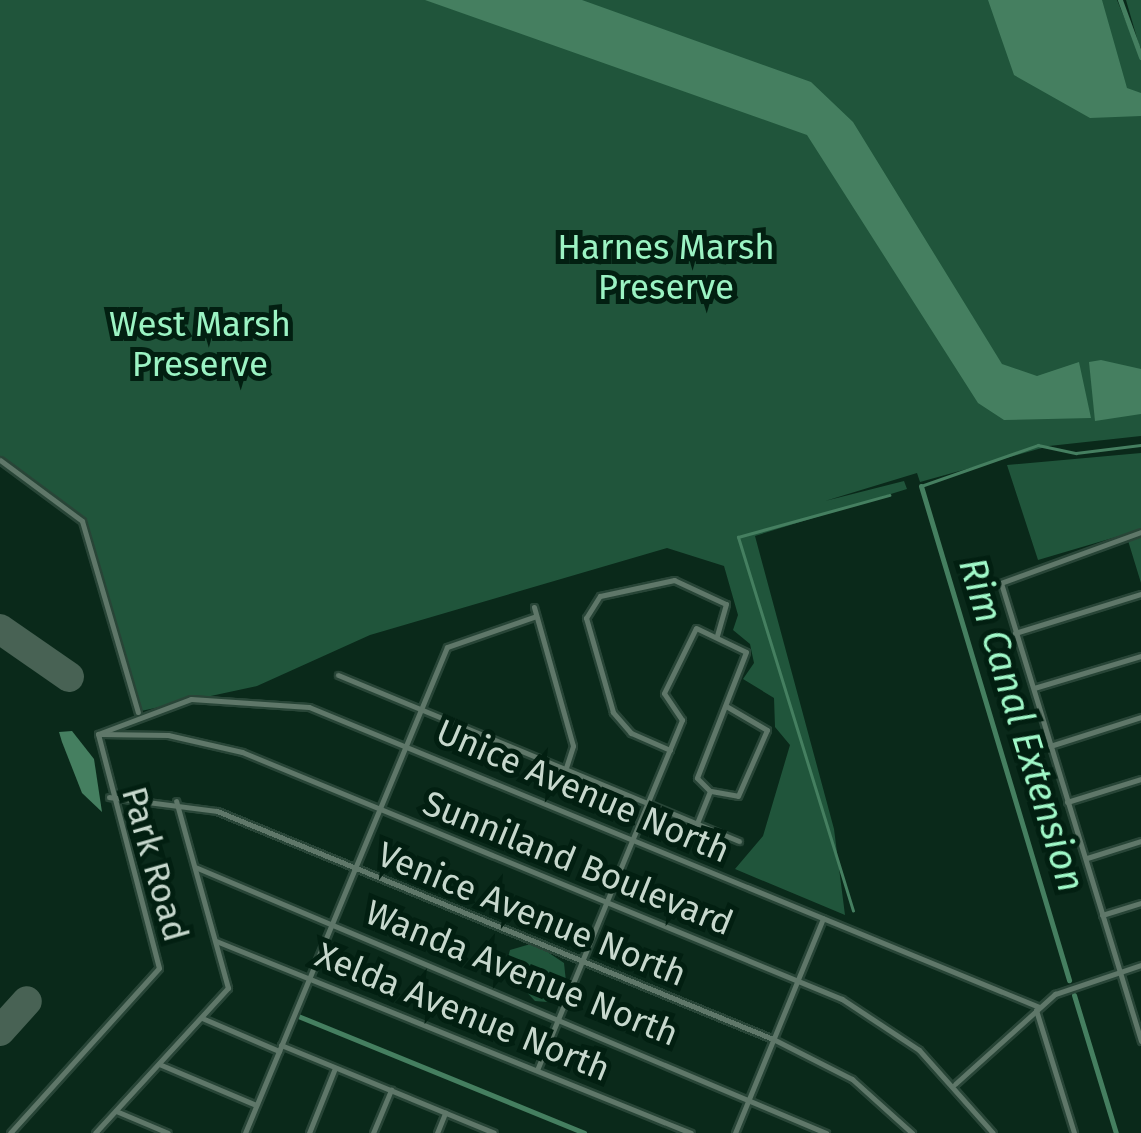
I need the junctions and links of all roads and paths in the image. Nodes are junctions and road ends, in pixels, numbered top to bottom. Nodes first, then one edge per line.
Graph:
1 (0, 460) edge
2 (1141, 532) edge
3 (1141, 594) edge
4 (534, 607) dead end
5 (536, 616) junction
6 (1015, 632) junction
7 (717, 636) junction
8 (1141, 656) edge
9 (338, 675) dead end
10 (1032, 689) junction
11 (726, 706) junction
12 (420, 709) junction
13 (138, 712) junction
14 (124, 718) junction
15 (1141, 718) edge
16 (128, 732) junction
17 (98, 734) junction
18 (405, 744) junction
19 (1050, 746) junction
20 (670, 750) junction
21 (566, 767) junction
22 (1141, 780) edge
23 (710, 791) junction
24 (109, 797) junction
25 (176, 801) junction
26 (649, 802) junction
27 (1068, 802) junction
28 (379, 808) junction
29 (697, 823) junction
30 (633, 838) junction
31 (739, 841) dead end
32 (1141, 841) edge
33 (1085, 858) junction
34 (195, 867) junction
35 (354, 868) junction
36 (607, 902) junction
37 (1141, 903) edge
38 (1102, 915) junction
39 (824, 918) junction
40 (332, 922) junction
41 (216, 941) junction
42 (582, 961) junction
43 (1141, 965) edge
44 (1119, 972) junction
45 (310, 976) junction
46 (797, 980) junction
47 (1038, 1008) junction
48 (559, 1016) junction
49 (202, 1018) junction
50 (1139, 1027) edge
51 (773, 1040) junction
52 (1141, 1041) edge
53 (280, 1048) junction
54 (159, 1064) junction
55 (336, 1068) junction
56 (537, 1070) junction
57 (956, 1084) junction
58 (391, 1090) junction
59 (751, 1094) junction
60 (256, 1105) junction
61 (116, 1111) junction
62 (445, 1113) junction
63 (10, 1133) edge
64 (95, 1133) edge
65 (168, 1133) edge
66 (245, 1133) edge
67 (309, 1133) edge
68 (373, 1133) edge
69 (436, 1133) edge
70 (494, 1133) edge
71 (691, 1133) edge
72 (735, 1133) edge
73 (826, 1133) edge
74 (912, 1133) edge
75 (993, 1133) edge
76 (1074, 1133) edge

1 - 13 street
2 - 6 street
3 - 6 street
4 - 5 street
5 - 12 street
5 - 21 street
6 - 10 street
7 - 11 street
7 - 20 street
7 - 20 street
8 - 10 street
9 - 12 street
10 - 19 street
11 - 23 street
11 - 23 street
12 - 18 street
12 - 21 street
13 - 14 street, Unice Avenue North
13 - 18 street, Unice Avenue North
14 - 16 street
14 - 17 street, Unice Avenue North
15 - 19 street
16 - 17 street, Sunniland Boulevard
16 - 28 street, Sunniland Boulevard
17 - 24 street, Park Road
18 - 28 street
18 - 30 street, Unice Avenue North
19 - 27 street
20 - 26 street
21 - 26 street
22 - 27 street
23 - 29 street
24 - 25 street, Venice Avenue North
24 - 63 street, Park Road
25 - 34 street
25 - 35 street, Venice Avenue North
26 - 29 street
26 - 30 street
27 - 33 street
28 - 35 street
28 - 36 street, Sunniland Boulevard
29 - 31 street
30 - 36 street
30 - 39 street, Unice Avenue North
32 - 33 street
33 - 38 street
34 - 40 street, Wanda Avenue North
34 - 41 street
35 - 40 street
35 - 42 street, Venice Avenue North
36 - 42 street
36 - 46 street, Sunniland Boulevard
37 - 38 street
38 - 44 street
39 - 46 street
39 - 47 street, Unice Avenue North
40 - 45 street
40 - 48 street, Wanda Avenue North
41 - 45 street, Xelda Avenue North
41 - 49 street
42 - 48 street
42 - 51 street, Venice Avenue North
43 - 44 street
44 - 47 street
44 - 50 street
45 - 53 street
45 - 56 street, Xelda Avenue North
46 - 51 street
46 - 57 street, Sunniland Boulevard
47 - 57 street
47 - 76 street
48 - 56 street
48 - 59 street, Wanda Avenue North
49 - 53 street
49 - 54 street
50 - 52 street
51 - 59 street
51 - 74 street, Venice Avenue North
53 - 55 street
53 - 60 street
54 - 60 street
54 - 61 street
55 - 58 street
55 - 67 street
56 - 71 street, Xelda Avenue North
57 - 75 street, Sunniland Boulevard
58 - 62 street
58 - 68 street
59 - 72 street
59 - 73 street, Wanda Avenue North
60 - 66 street
61 - 64 street
61 - 65 street
62 - 69 street
62 - 70 street

